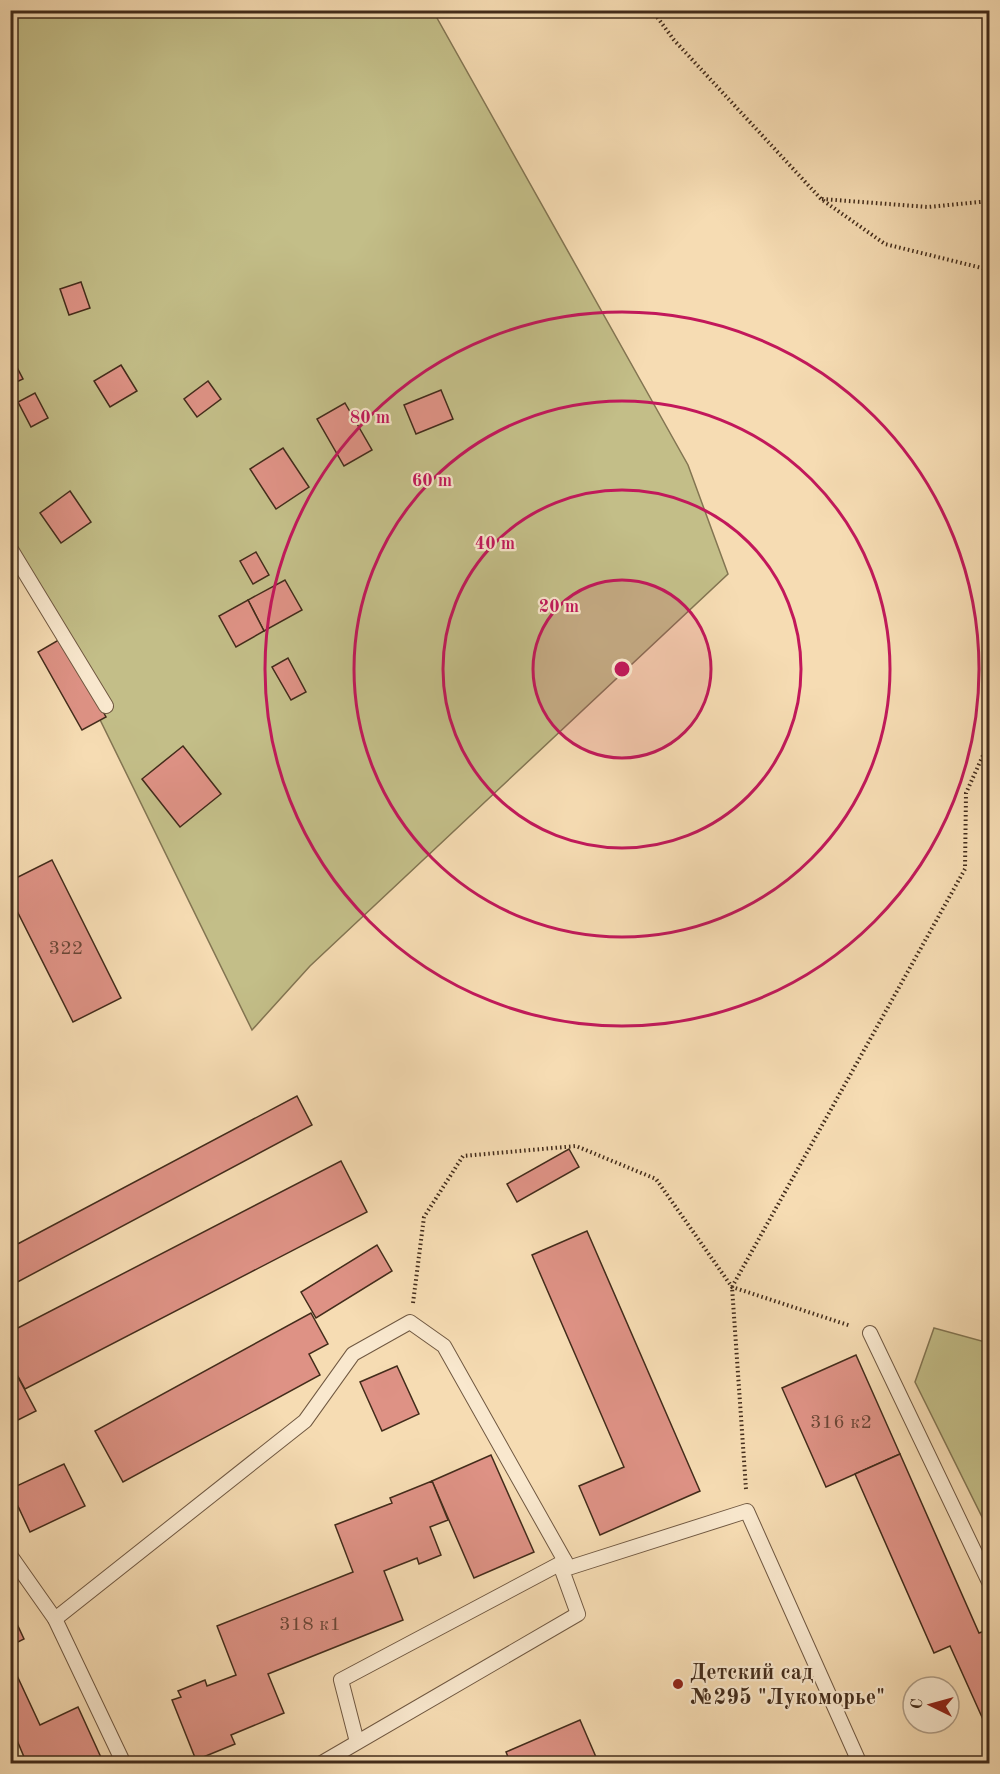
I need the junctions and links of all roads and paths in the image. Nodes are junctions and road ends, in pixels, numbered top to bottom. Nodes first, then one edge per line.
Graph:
1 (652, 10) edge
2 (821, 199) junction
3 (990, 201) edge
4 (990, 270) edge
5 (10, 548) edge
6 (106, 706) dead end
7 (990, 740) edge
8 (732, 1287) junction
9 (410, 1322) junction
10 (870, 1333) joint
11 (747, 1511) junction
12 (10, 1555) edge
13 (563, 1565) junction
14 (990, 1584) edge
15 (55, 1619) junction
16 (357, 1742) junction
17 (124, 1764) edge
18 (320, 1764) edge
19 (860, 1764) edge

1 - 2 path
2 - 3 path
2 - 4 path
5 - 6 lane
7 - 8 path
8 - 9 path
8 - 10 path
8 - 11 path
9 - 13 lane
9 - 15 lane
10 - 14 lane
11 - 13 lane
11 - 19 lane
12 - 15 lane
13 - 16 lane
13 - 16 lane
15 - 17 lane
16 - 18 lane

